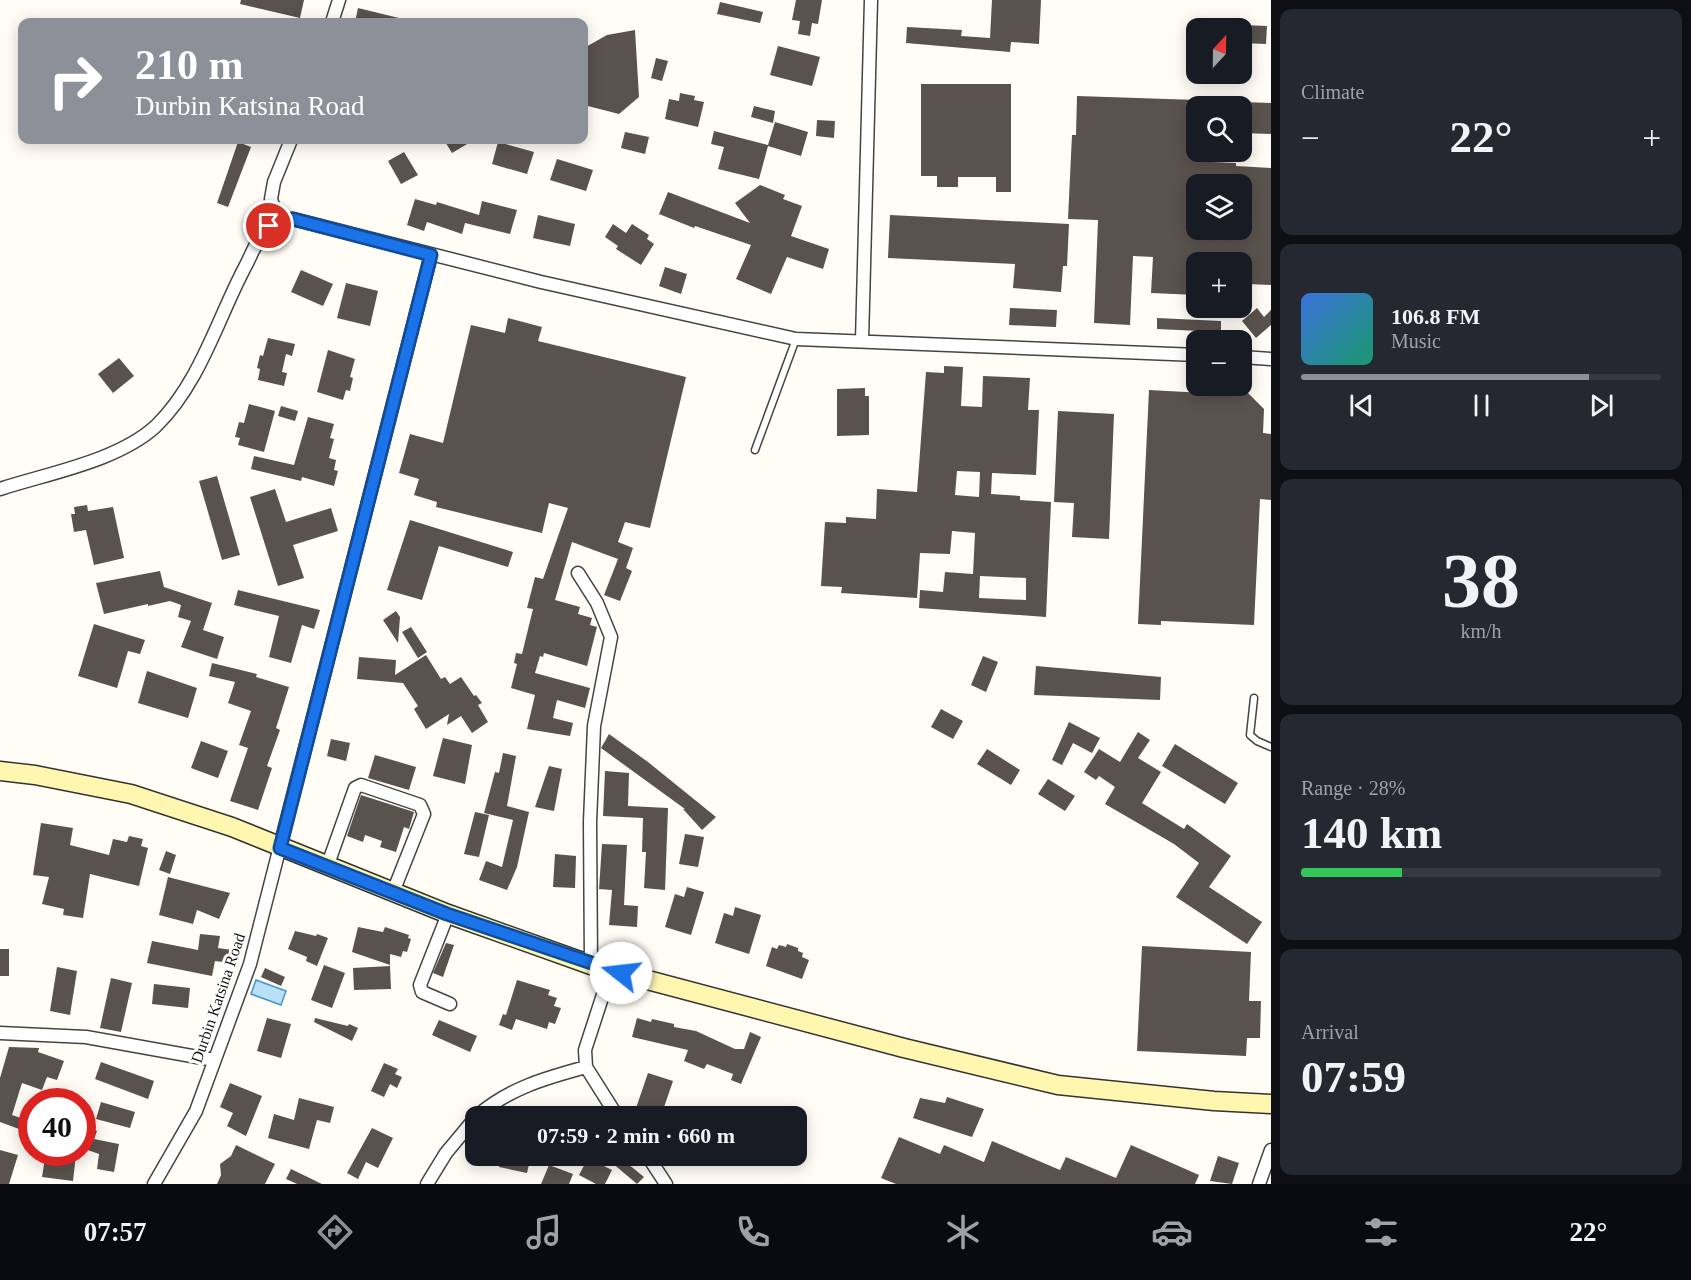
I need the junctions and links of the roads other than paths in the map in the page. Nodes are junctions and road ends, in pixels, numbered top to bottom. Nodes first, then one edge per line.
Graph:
1 (339, 0) edge
2 (871, 0) edge
3 (333, 18) edge
4 (289, 144) edge
5 (278, 221) junction
6 (431, 255) junction
7 (795, 339) junction
8 (862, 340) junction
9 (1186, 355) edge
10 (1252, 358) edge
11 (1271, 359) edge
12 (755, 450) dead end
13 (0, 489) edge
14 (578, 573) dead end
15 (1254, 698) dead end
16 (1271, 747) edge
17 (0, 771) edge
18 (280, 848) junction
19 (327, 867) junction
20 (393, 892) junction
21 (447, 914) junction
22 (591, 965) junction
23 (611, 970) junction
24 (450, 1004) dead end
25 (0, 1033) edge
26 (214, 1060) junction
27 (586, 1067) junction
28 (1271, 1104) edge
29 (489, 1106) edge
30 (611, 1106) edge
31 (465, 1130) edge
32 (1271, 1150) edge
33 (654, 1166) edge
34 (154, 1184) edge
35 (427, 1184) edge
36 (666, 1184) edge
37 (1259, 1184) edge

1 - 3 street
2 - 8 street
4 - 5 street
5 - 6 street
5 - 13 street
6 - 7 street
6 - 18 street, Durbin Katsina Road
7 - 8 street
7 - 12 lane
8 - 9 street
10 - 11 street
14 - 22 street
15 - 16 lane
17 - 18 street
18 - 19 street
18 - 26 street, Durbin Katsina Road
19 - 20 street
19 - 20 street
20 - 21 street
21 - 22 street
21 - 24 street
22 - 23 street
23 - 27 street
23 - 28 street
25 - 26 street
26 - 34 street, Durbin Katsina Road
27 - 29 street
27 - 30 street
31 - 35 street
32 - 37 street
33 - 36 street

